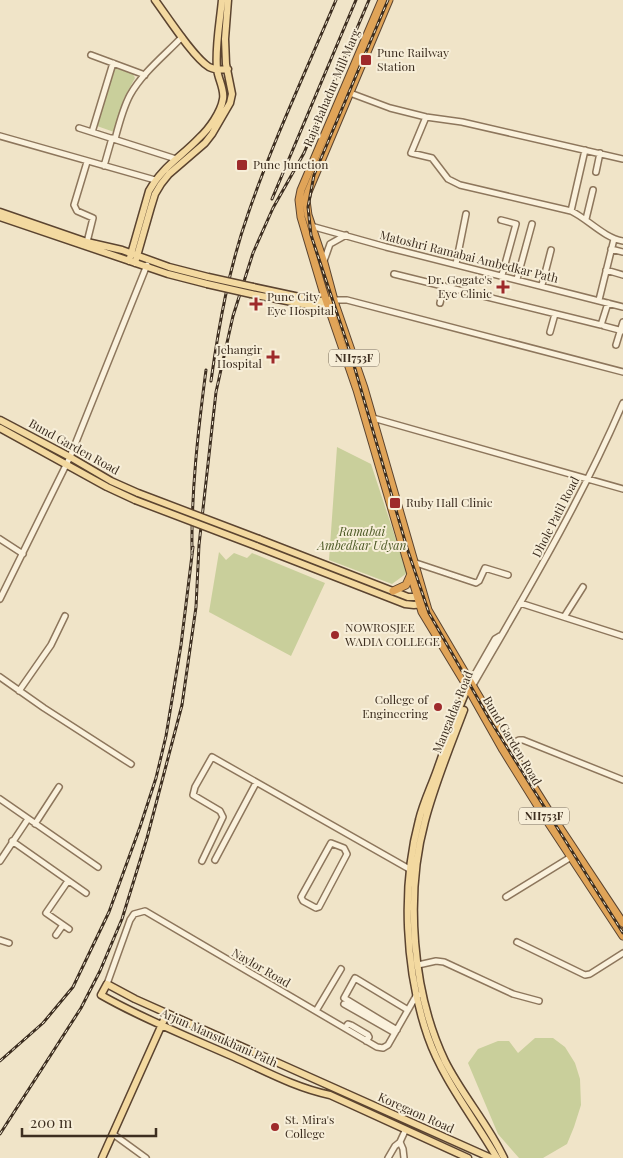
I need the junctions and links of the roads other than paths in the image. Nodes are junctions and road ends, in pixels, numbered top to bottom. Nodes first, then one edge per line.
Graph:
1 (155, 0) edge
2 (222, 0) edge
3 (228, 0) edge
4 (382, 0) edge
5 (389, 0) edge
6 (182, 37) junction
7 (222, 40) junction
8 (91, 55) dead end
9 (113, 63) junction
10 (217, 70) junction
11 (228, 70) junction
12 (145, 75) junction
13 (350, 93) junction
14 (426, 117) junction
15 (79, 128) dead end
16 (92, 132) junction
17 (0, 136) edge
18 (113, 138) junction
19 (586, 150) junction
20 (600, 153) junction
21 (176, 159) junction
22 (623, 159) edge
23 (87, 162) junction
24 (104, 166) junction
25 (596, 172) dead end
26 (155, 180) junction
27 (593, 190) dead end
28 (571, 211) junction
29 (0, 212) edge
30 (466, 214) dead end
31 (0, 217) edge
32 (586, 219) junction
33 (501, 220) dead end
34 (532, 224) dead end
35 (311, 226) junction
36 (346, 235) junction
37 (614, 239) junction
38 (623, 241) edge
39 (88, 242) junction
40 (611, 249) junction
41 (551, 250) dead end
42 (623, 252) edge
43 (134, 254) junction
44 (149, 260) junction
45 (132, 262) junction
46 (324, 263) junction
47 (456, 264) junction
48 (147, 267) junction
49 (606, 270) junction
50 (394, 274) dead end
51 (502, 275) junction
52 (623, 275) edge
53 (516, 279) junction
54 (208, 280) junction
55 (542, 285) junction
56 (444, 286) junction
57 (599, 300) junction
58 (331, 303) junction
59 (440, 303) dead end
60 (608, 303) junction
61 (623, 307) edge
62 (555, 314) junction
63 (623, 322) edge
64 (604, 326) dead end
65 (622, 330) edge
66 (550, 332) dead end
67 (616, 345) dead end
68 (623, 372) edge
69 (623, 403) edge
70 (373, 418) junction
71 (0, 420) edge
72 (0, 428) edge
73 (70, 457) junction
74 (66, 464) junction
75 (587, 479) junction
76 (623, 489) edge
77 (137, 496) junction
78 (0, 540) edge
79 (23, 554) junction
80 (412, 563) junction
81 (411, 574) junction
82 (508, 575) dead end
83 (583, 587) dead end
84 (393, 591) junction
85 (421, 595) junction
86 (0, 599) edge
87 (520, 603) junction
88 (423, 604) junction
89 (65, 616) dead end
90 (564, 617) junction
91 (500, 636) joint
92 (623, 636) edge
93 (0, 677) edge
94 (471, 686) junction
95 (19, 691) junction
96 (508, 746) junction
97 (131, 764) dead end
98 (623, 780) edge
99 (256, 783) junction
100 (59, 787) dead end
101 (0, 800) edge
102 (28, 819) junction
103 (35, 824) junction
104 (351, 836) junction
105 (12, 841) junction
106 (344, 848) junction
107 (572, 857) junction
108 (0, 860) edge
109 (215, 860) dead end
110 (202, 861) dead end
111 (98, 867) dead end
112 (413, 870) junction
113 (68, 881) junction
114 (86, 893) dead end
115 (506, 896) dead end
116 (623, 923) edge
117 (63, 925) junction
118 (69, 929) dead end
119 (56, 935) dead end
120 (623, 936) edge
121 (0, 940) edge
122 (517, 942) dead end
123 (9, 944) dead end
124 (623, 953) edge
125 (418, 965) junction
126 (341, 969) dead end
127 (107, 984) junction
128 (419, 995) junction
129 (539, 1001) dead end
130 (344, 1004) dead end
131 (408, 1010) junction
132 (316, 1011) junction
133 (167, 1013) junction
134 (162, 1025) junction
135 (396, 1032) junction
136 (331, 1092) junction
137 (405, 1131) junction
138 (113, 1134) junction
139 (486, 1140) junction
140 (400, 1142) junction
141 (474, 1151) junction
142 (102, 1158) edge
143 (146, 1158) edge
144 (388, 1158) edge
145 (392, 1158) edge
146 (404, 1158) edge
147 (468, 1158) edge
148 (491, 1158) edge
149 (497, 1158) edge
150 (504, 1158) edge

1 - 6 main road
2 - 7 main road
3 - 7 main road
4 - 58 highway, Raja Bahadur Mill Marg / NH753F
5 - 13 highway, Raja Bahadur Mill Marg / NH753F
6 - 10 main road
6 - 12 street
7 - 10 main road
7 - 11 main road
8 - 9 street
9 - 12 street
9 - 16 street
10 - 11 main road
10 - 21 main road
11 - 43 main road
12 - 18 street
13 - 14 street
13 - 35 highway, Raja Bahadur Mill Marg / NH753F
14 - 19 street
14 - 28 street
15 - 16 street
16 - 18 street
17 - 23 street
18 - 21 street
18 - 24 street
19 - 20 street
19 - 28 street
20 - 22 street
20 - 25 street
21 - 26 main road
23 - 24 street
23 - 39 street
24 - 26 street
26 - 43 main road
27 - 32 street
28 - 32 street
29 - 39 main road
30 - 47 street
31 - 45 main road
32 - 37 street
33 - 51 street
34 - 53 street
35 - 36 street, Matoshri Ramabai Ambedkar Path
35 - 46 highway, Raja Bahadur Mill Marg / NH753F
36 - 46 street
36 - 47 street, Matoshri Ramabai Ambedkar Path
37 - 38 street
37 - 40 street
39 - 43 main road
40 - 42 street
40 - 49 street
41 - 55 street
43 - 44 main road
43 - 45 main road
44 - 48 street
44 - 54 main road
45 - 48 main road
46 - 58 highway, Raja Bahadur Mill Marg / NH753F
47 - 51 street, Matoshri Ramabai Ambedkar Path
48 - 54 main road
48 - 73 street
49 - 52 street
49 - 57 street
50 - 56 street
51 - 53 street, Matoshri Ramabai Ambedkar Path
53 - 55 street, Matoshri Ramabai Ambedkar Path
54 - 58 main road, bridge
55 - 57 street, Matoshri Ramabai Ambedkar Path
56 - 59 street
56 - 62 street
57 - 60 street, Matoshri Ramabai Ambedkar Path
58 - 68 street
58 - 70 highway, Bund Garden Road / NH753F
58 - 80 highway, Bund Garden Road / NH753F
60 - 61 street, Matoshri Ramabai Ambedkar Path
60 - 62 street
62 - 66 street
63 - 65 street
64 - 65 street
65 - 67 street
69 - 75 street, Dhole Patil Road
70 - 75 street
70 - 80 highway, Bund Garden Road / NH753F
71 - 73 main road, Bund Garden Road
72 - 74 main road, Bund Garden Road
73 - 74 street
73 - 77 main road, Bund Garden Road
74 - 77 main road, Bund Garden Road
74 - 79 street
75 - 76 street
75 - 87 street, Dhole Patil Road
77 - 84 main road, bridge
77 - 88 main road, bridge
78 - 79 street
79 - 86 street
80 - 81 highway, Bund Garden Road / NH753F
80 - 82 street
80 - 85 highway, Bund Garden Road / NH753F
81 - 84 highway
81 - 85 highway, Bund Garden Road / NH753F
83 - 90 street
84 - 85 main road
85 - 88 highway, Bund Garden Road / NH753F
87 - 90 street
87 - 91 street, Dhole Patil Road
88 - 94 highway, Bund Garden Road / NH753F
89 - 95 street
90 - 92 street
91 - 94 street, Mangaldas Road
93 - 95 street
94 - 96 highway, Bund Garden Road / NH753F
94 - 107 highway, Bund Garden Road / NH753F
94 - 112 main road, Mangaldas Road
95 - 97 street
96 - 98 street
96 - 116 highway, Bund Garden Road / NH753F
99 - 104 street
99 - 109 street
99 - 110 street
100 - 103 street
101 - 102 street
102 - 103 street
102 - 105 street
103 - 111 street
104 - 106 street
104 - 112 street
105 - 108 street
105 - 113 street
106 - 106 street
107 - 115 street
107 - 120 highway, Bund Garden Road / NH753F
112 - 125 main road, Mangaldas Road
112 - 128 main road, Mangaldas Road
113 - 114 street
113 - 117 street
117 - 118 street
117 - 119 street
121 - 123 street
122 - 124 street
125 - 128 main road, Mangaldas Road
125 - 129 street
126 - 132 street
127 - 132 street, Naylor Road
127 - 133 main road, Arjun Mansukhani Path
127 - 134 main road, Arjun Mansukhani Path
128 - 131 street, Naylor Road
128 - 139 main road, Mangaldas Road
128 - 150 main road, Mangaldas Road
130 - 135 street
131 - 135 street, Naylor Road
131 - 135 street
132 - 135 street, Naylor Road
133 - 134 main road
133 - 136 main road, Arjun Mansukhani Path
134 - 136 main road, Arjun Mansukhani Path
134 - 138 main road
136 - 137 main road, Koregaon Road
136 - 141 main road, Koregaon Road
137 - 140 street
137 - 147 main road, Koregaon Road
138 - 142 main road
138 - 143 street
139 - 141 main road
139 - 149 main road, Mangaldas Road
140 - 144 street
140 - 145 street
140 - 146 street
141 - 148 main road, Koregaon Road

